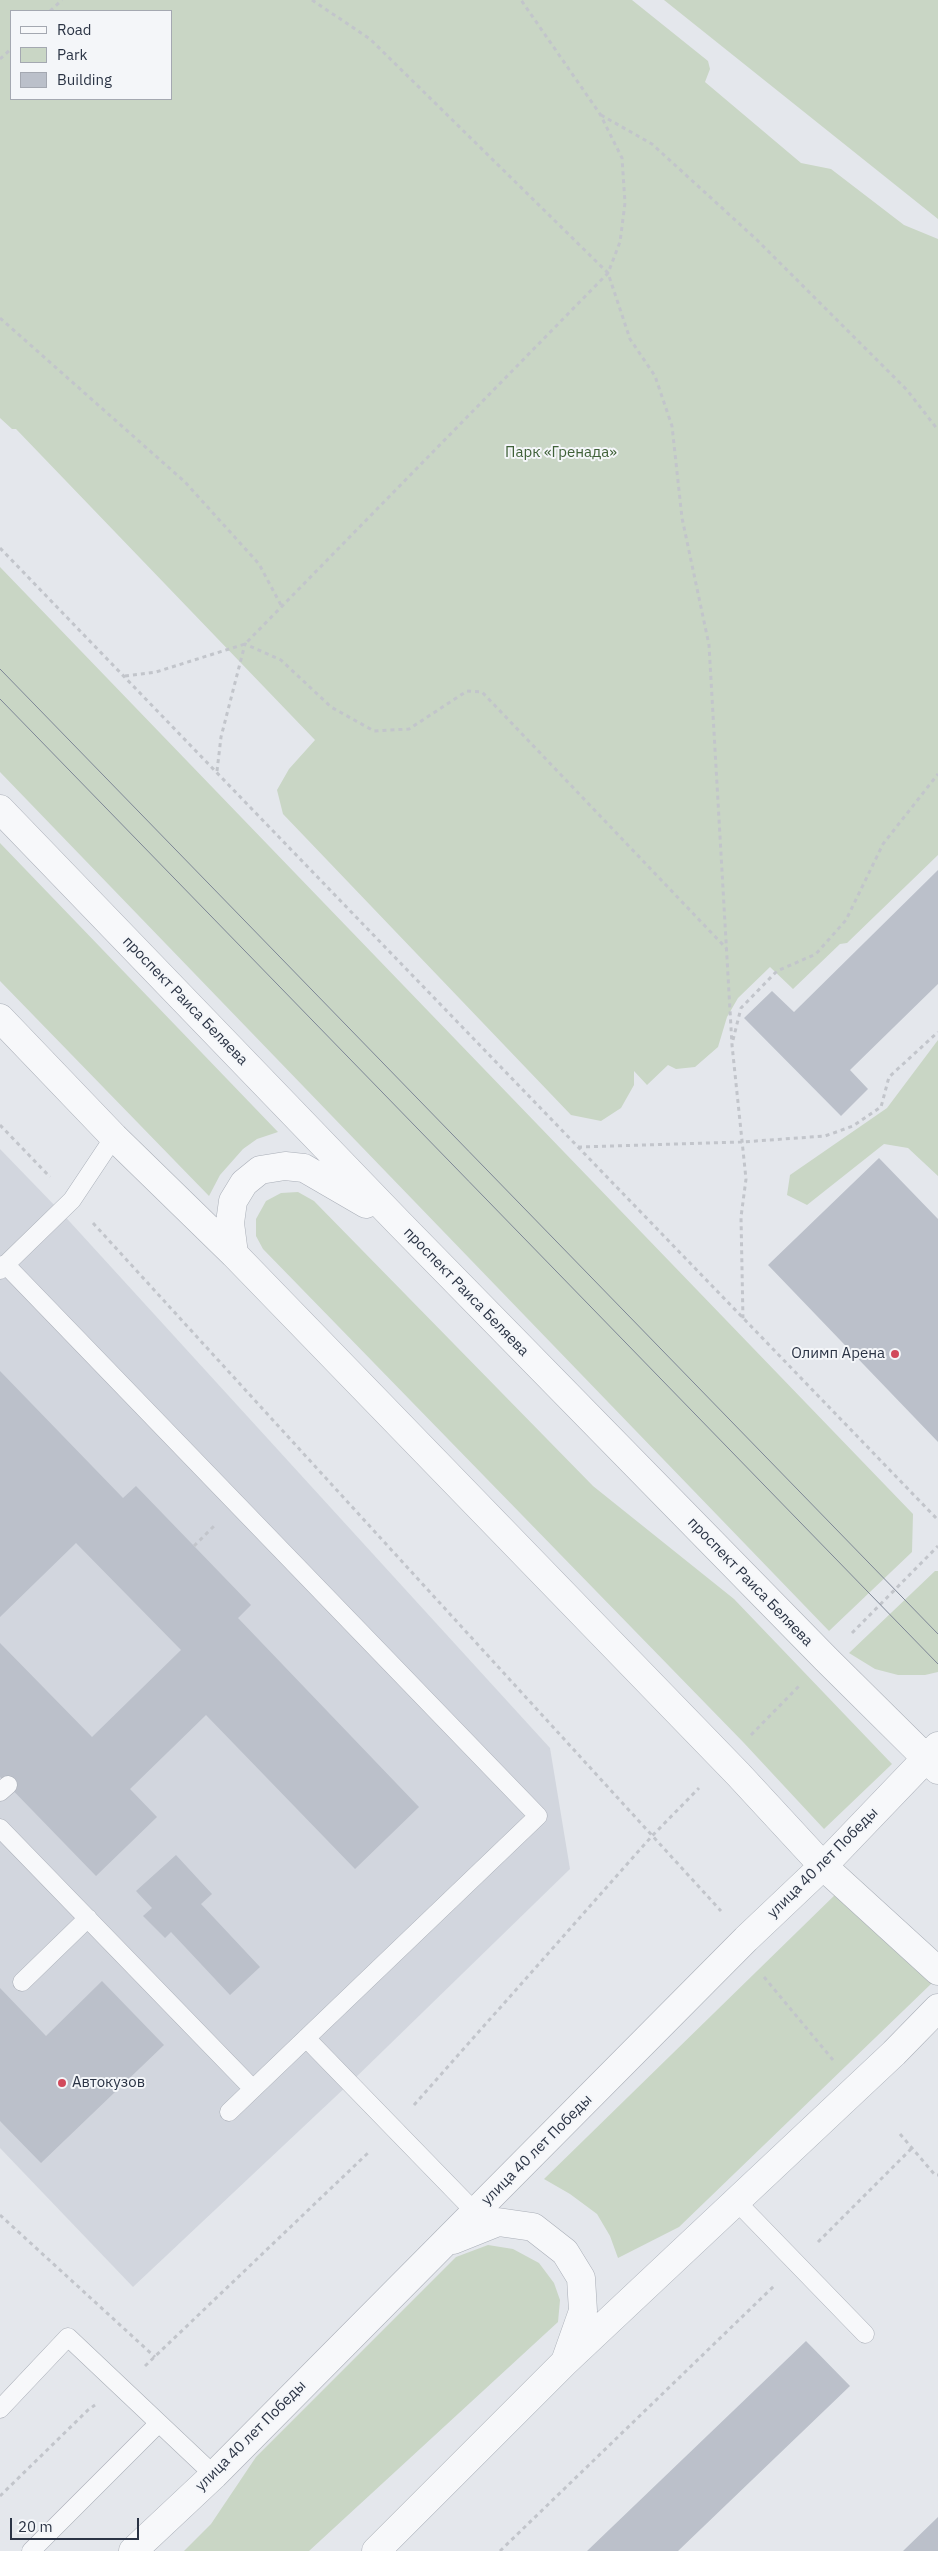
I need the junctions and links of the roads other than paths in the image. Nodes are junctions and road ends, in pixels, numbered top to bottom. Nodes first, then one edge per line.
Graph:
1 (0, 809) edge
2 (0, 1018) edge
3 (114, 1136) junction
4 (400, 1224) junction
5 (234, 1254) junction
6 (3, 1267) edge
7 (934, 1758) edge
8 (0, 1828) edge
9 (823, 1866) junction
10 (88, 1918) junction
11 (938, 1971) edge
12 (22, 1982) dead end
13 (938, 2008) edge
14 (306, 2038) junction
15 (253, 2090) junction
16 (229, 2112) dead end
17 (737, 2202) junction
18 (475, 2212) junction
19 (440, 2245) junction
20 (865, 2334) dead end
21 (564, 2363) junction
22 (0, 2409) edge
23 (159, 2423) junction
24 (214, 2475) junction
25 (31, 2551) edge
26 (133, 2551) edge
27 (376, 2551) edge

1 - 4 street, проспект Раиса Беляева
2 - 3 street
3 - 5 street
3 - 6 lane
4 - 5 street
4 - 7 street, проспект Раиса Беляева
5 - 9 street
6 - 14 lane
7 - 9 street, улица 40 лет Победы
8 - 10 lane
9 - 11 street
9 - 18 street, улица 40 лет Победы
10 - 12 lane
10 - 15 lane
13 - 17 street
14 - 15 lane
14 - 18 lane
15 - 16 lane
17 - 20 lane
17 - 21 street
18 - 19 street, улица 40 лет Победы
19 - 21 street
19 - 24 street, улица 40 лет Победы
21 - 27 street
22 - 23 lane
23 - 24 lane
23 - 25 lane
24 - 26 street, улица 40 лет Победы

